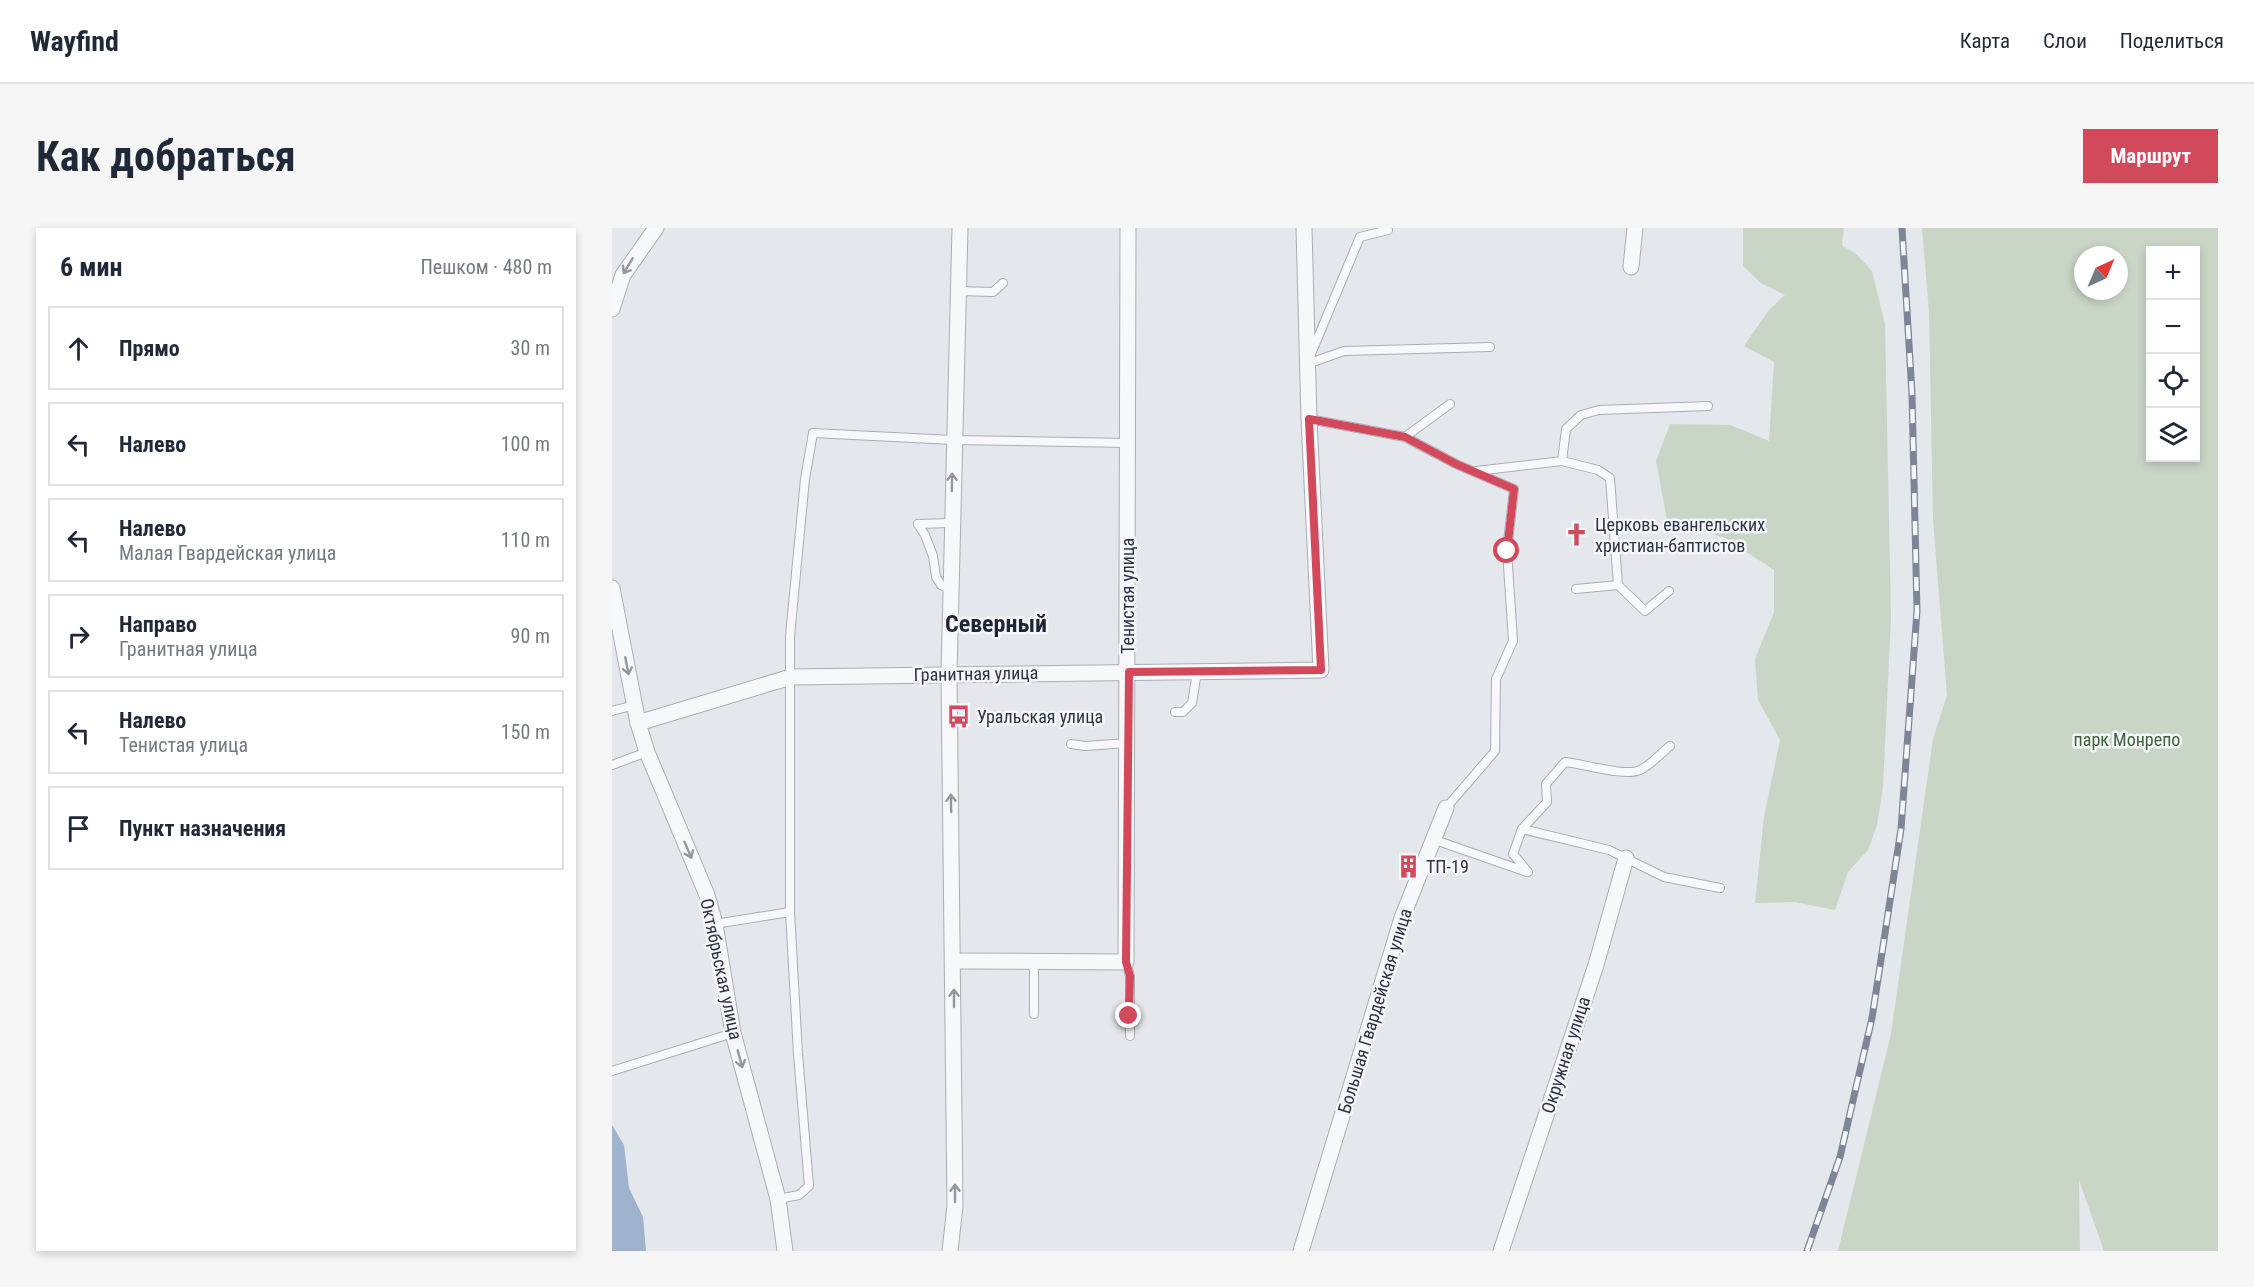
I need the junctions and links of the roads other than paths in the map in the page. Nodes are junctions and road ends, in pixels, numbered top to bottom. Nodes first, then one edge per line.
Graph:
1 (656, 228) edge
2 (960, 228) edge
3 (1128, 228) edge
4 (1304, 228) edge
5 (1635, 228) edge
6 (1388, 230) dead end
7 (1631, 267) dead end
8 (1003, 283) dead end
9 (958, 291) junction
10 (612, 309) edge
11 (1490, 347) dead end
12 (1307, 364) junction
13 (1450, 404) dead end
14 (1708, 406) dead end
15 (1309, 419) junction
16 (1405, 437) junction
17 (953, 440) junction
18 (1128, 443) junction
19 (1562, 461) junction
20 (1474, 471) junction
21 (951, 523) junction
22 (1618, 585) junction
23 (612, 588) edge
24 (950, 589) junction
25 (1576, 589) dead end
26 (1669, 591) dead end
27 (616, 625) edge
28 (1129, 672) junction
29 (1197, 672) junction
30 (949, 674) junction
31 (791, 677) junction
32 (635, 705) junction
33 (612, 711) edge
34 (1175, 712) dead end
35 (638, 723) junction
36 (1128, 743) junction
37 (1071, 744) dead end
38 (1670, 746) dead end
39 (647, 752) junction
40 (612, 765) edge
41 (1446, 808) joint
42 (1522, 830) junction
43 (1435, 840) junction
44 (1626, 858) junction
45 (1720, 888) dead end
46 (790, 912) junction
47 (715, 924) junction
48 (954, 961) junction
49 (1034, 961) junction
50 (1126, 962) junction
51 (1034, 1014) dead end
52 (734, 1033) junction
53 (1130, 1036) dead end
54 (612, 1071) edge
55 (778, 1200) junction
56 (784, 1251) edge
57 (950, 1251) edge
58 (1302, 1251) edge
59 (1501, 1251) edge

1 -> 10 street
2 - 9 street
3 - 18 street, Тенистая улица
4 - 12 street
5 - 7 street
6 - 12 lane
8 - 9 lane
9 - 17 street
11 - 12 lane
12 - 15 street
13 - 16 lane
14 - 19 lane
15 - 16 lane
15 - 29 street, Гранитная улица
16 - 20 lane
17 - 18 lane
21 -> 17 street
17 - 31 lane
18 - 28 street, Тенистая улица
19 - 20 lane
19 - 22 lane
20 - 41 lane, Большая Гвардейская улица
21 - 24 street
21 - 24 lane
22 - 25 lane
22 - 26 lane
23 - 27 street, Октябрьская улица
24 - 30 street
27 -> 32 street, Октябрьская улица
28 - 29 street, Гранитная улица
28 - 30 street, Гранитная улица
28 - 36 street, Тенистая улица
29 - 34 lane
30 - 31 street, Гранитная улица
48 -> 30 street
31 - 35 street, Гранитная улица
31 - 46 lane
32 - 33 lane
32 - 35 street, Октябрьская улица
35 - 39 street, Октябрьская улица
36 - 37 lane
36 - 50 street, Тенистая улица
38 - 42 lane
39 - 40 lane
39 -> 47 street, Октябрьская улица
41 - 43 street, Большая Гвардейская улица
42 - 43 lane
42 - 44 lane
43 - 58 street, Большая Гвардейская улица
44 - 45 lane
44 - 59 street, Окружная улица
46 - 47 lane
46 - 55 lane
47 - 52 street, Октябрьская улица
48 - 49 street
57 -> 48 street
49 - 50 street
49 - 51 lane
50 - 53 lane, Тенистая улица
52 - 54 lane
52 -> 55 street, Октябрьская улица
55 - 56 street, Октябрьская улица

